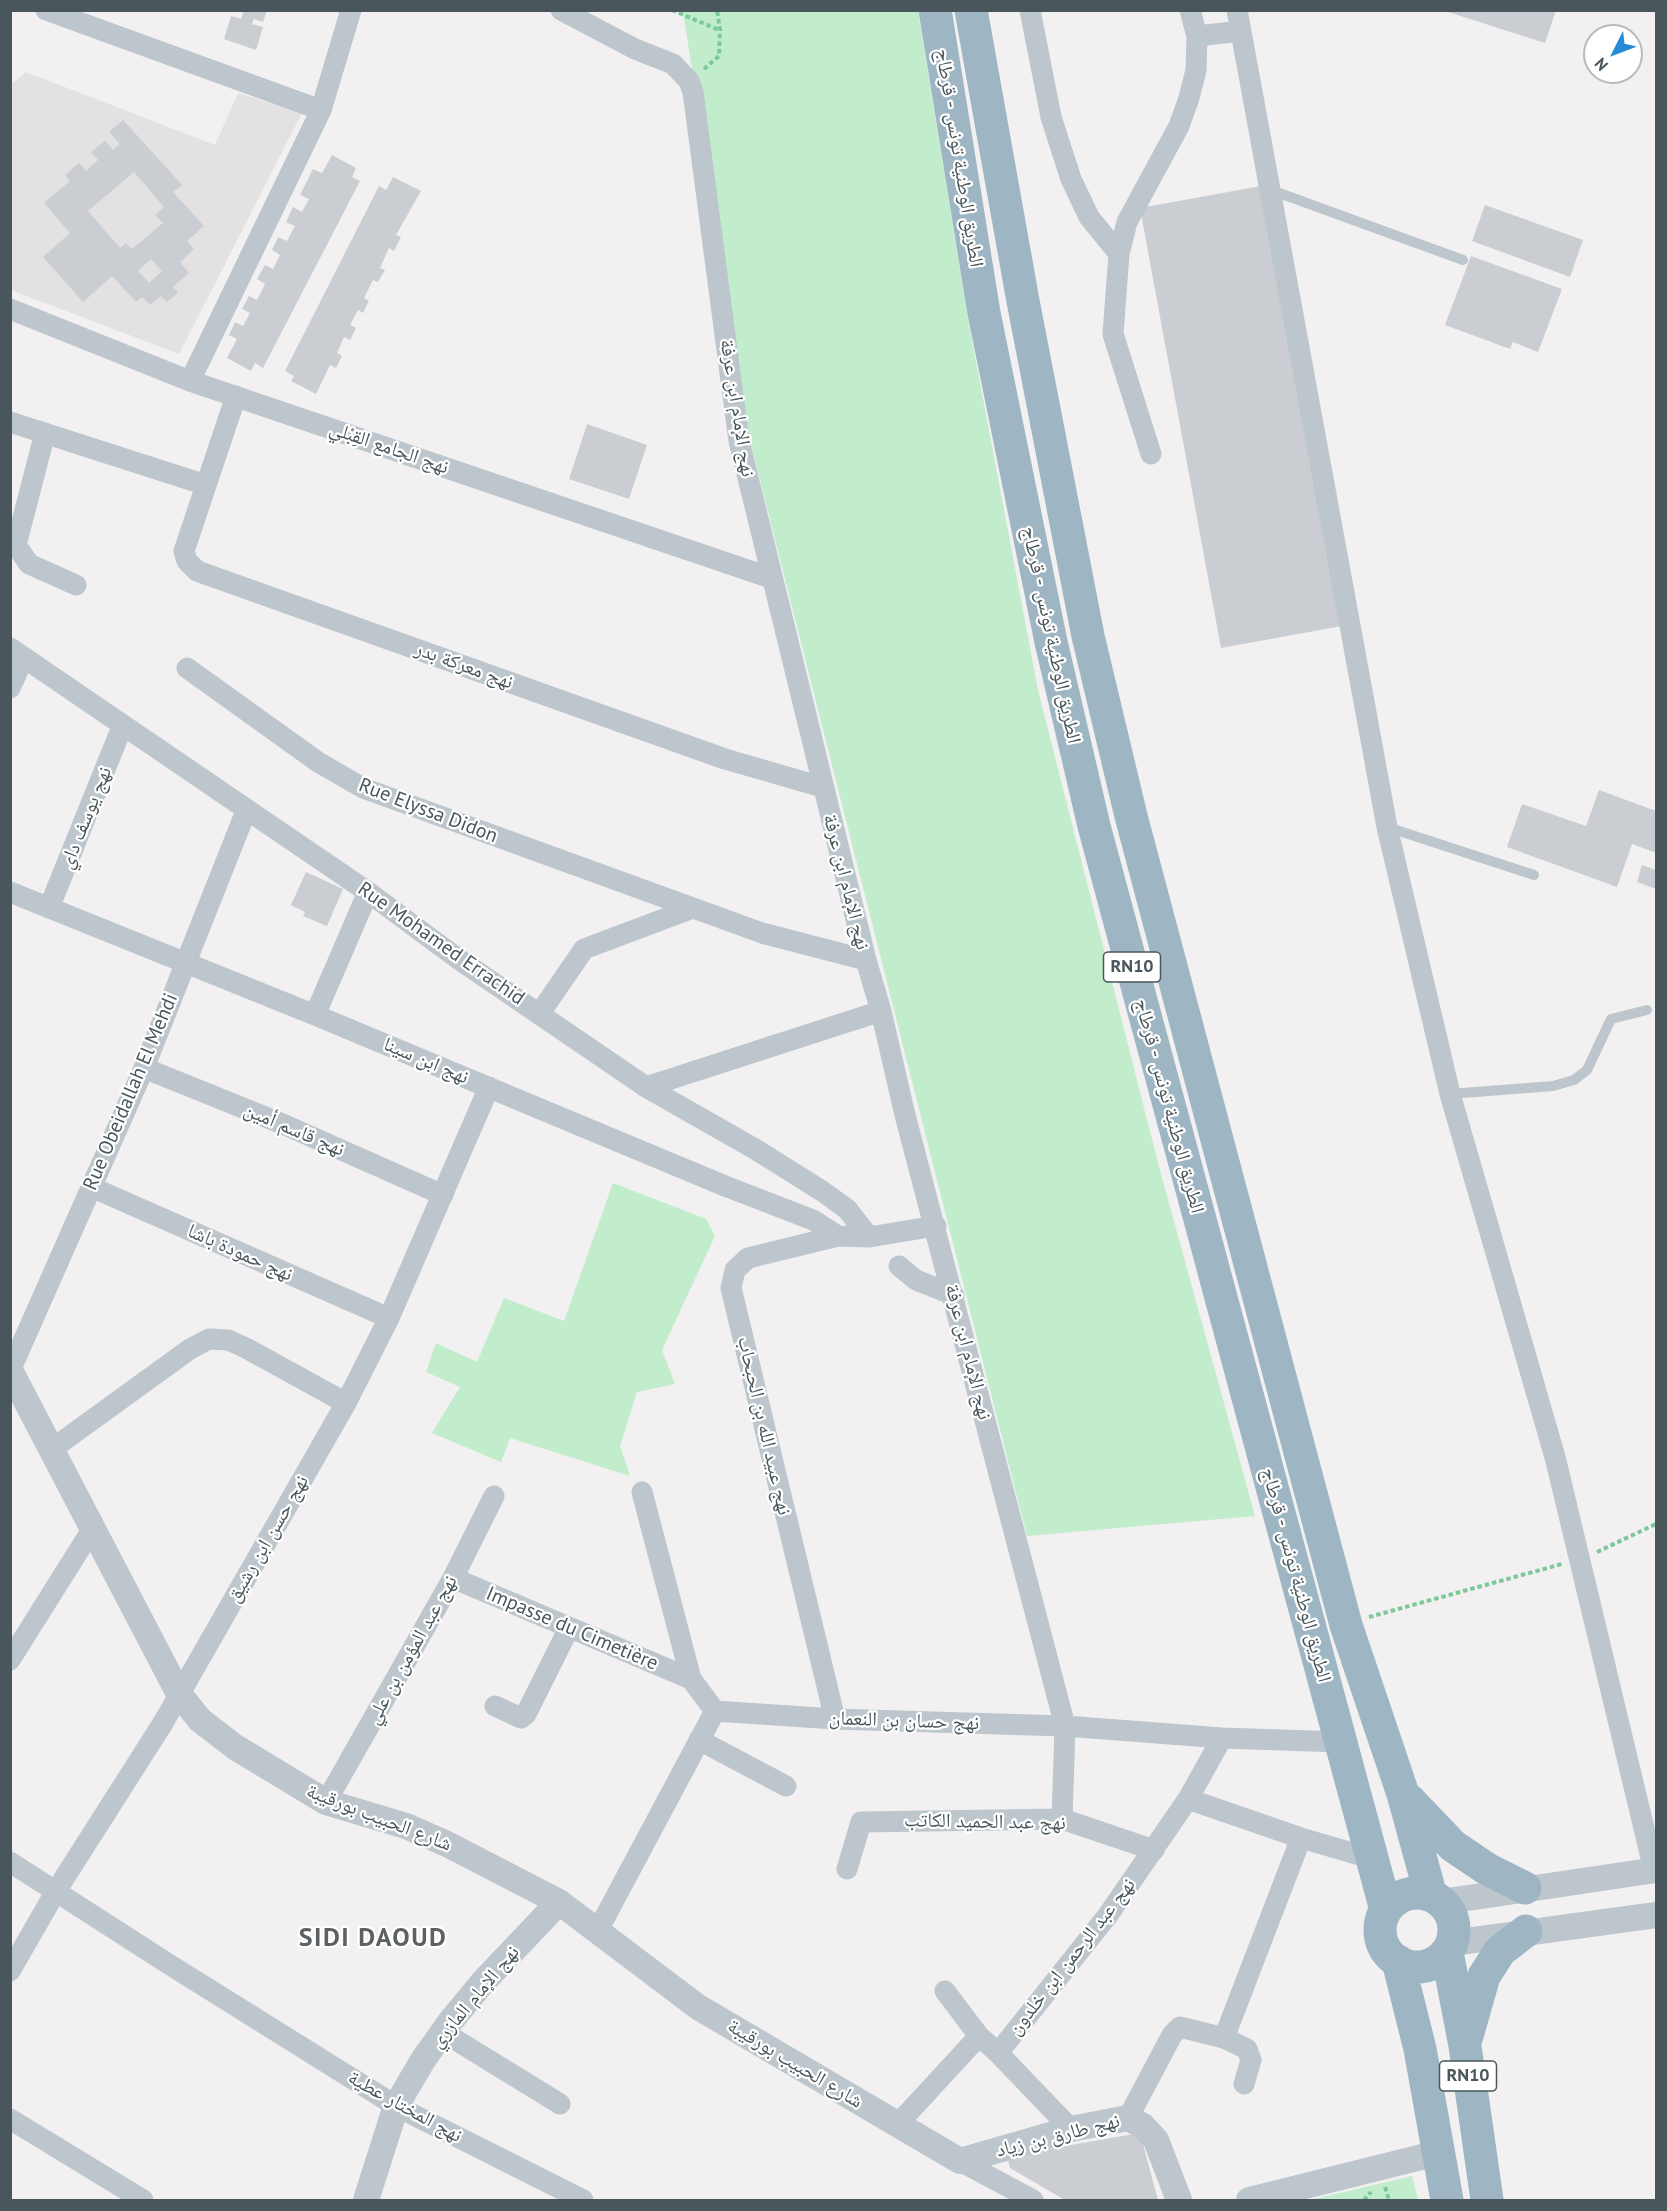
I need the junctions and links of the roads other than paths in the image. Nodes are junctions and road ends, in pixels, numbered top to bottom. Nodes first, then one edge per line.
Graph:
1 (46, 10) edge
2 (351, 10) edge
3 (561, 10) edge
4 (935, 10) edge
5 (971, 10) edge
6 (1030, 10) edge
7 (1190, 10) edge
8 (1239, 21) edge
9 (1197, 36) junction
10 (321, 110) junction
11 (1271, 190) junction
12 (1119, 254) junction
13 (1463, 260) dead end
14 (10, 309) edge
15 (190, 381) junction
16 (236, 396) junction
17 (10, 422) edge
18 (45, 433) junction
19 (1151, 454) dead end
20 (206, 485) junction
21 (771, 578) junction
22 (76, 585) dead end
23 (17, 653) edge
24 (187, 668) dead end
25 (10, 688) edge
26 (122, 727) junction
27 (822, 787) junction
28 (246, 811) junction
29 (1387, 827) junction
30 (1534, 875) dead end
31 (368, 892) junction
32 (11, 894) edge
33 (49, 908) junction
34 (693, 908) junction
35 (866, 960) junction
36 (186, 963) junction
37 (1647, 1010) dead end
38 (881, 1011) junction
39 (540, 1013) junction
40 (315, 1015) junction
41 (144, 1068) junction
42 (489, 1087) junction
43 (646, 1087) junction
44 (1450, 1094) junction
45 (91, 1187) junction
46 (443, 1195) junction
47 (936, 1227) junction
48 (838, 1236) junction
49 (869, 1237) junction
50 (899, 1266) dead end
51 (954, 1295) junction
52 (389, 1318) junction
53 (11, 1371) edge
54 (346, 1402) junction
55 (52, 1449) junction
56 (642, 1492) dead end
57 (494, 1496) dead end
58 (93, 1528) junction
59 (453, 1578) junction
60 (568, 1628) junction
61 (10, 1660) edge
62 (691, 1679) junction
63 (179, 1694) junction
64 (495, 1706) dead end
65 (715, 1711) junction
66 (834, 1719) junction
67 (1065, 1726) junction
68 (1222, 1738) junction
69 (699, 1740) junction
70 (1342, 1742) junction
71 (786, 1786) dead end
72 (1403, 1794) junction
73 (1188, 1799) junction
74 (326, 1802) junction
75 (1062, 1819) junction
76 (1301, 1838) junction
77 (1154, 1850) junction
78 (1373, 1859) junction
79 (10, 1862) edge
80 (847, 1869) dead end
81 (1655, 1870) edge
82 (1526, 1888) junction
83 (56, 1891) junction
84 (1436, 1899) junction
85 (559, 1902) junction
86 (1386, 1910) junction
87 (1656, 1915) edge
88 (598, 1930) junction
89 (1526, 1931) junction
90 (1450, 1947) junction
91 (1398, 1961) junction
92 (10, 1971) edge
93 (945, 1992) dead end
94 (443, 2032) junction
95 (979, 2036) junction
96 (1224, 2038) junction
97 (1465, 2046) junction
98 (998, 2053) junction
99 (1244, 2084) dead end
100 (560, 2104) dead end
101 (396, 2106) junction
102 (1128, 2118) junction
103 (10, 2119) edge
104 (897, 2125) junction
105 (1071, 2129) junction
106 (1438, 2153) junction
107 (960, 2161) junction
108 (143, 2200) edge
109 (366, 2200) edge
110 (583, 2200) edge
111 (1033, 2200) edge
112 (1179, 2200) edge
113 (1249, 2200) edge
114 (1447, 2200) edge
115 (1487, 2200) edge

1 - 10 street
2 - 10 street
3 - 21 street, نهج الإمام ابن عرفة
4 - 70 highway, الطريق الوطنية تونس - قرطاج / RN10
5 - 72 highway, الطريق الوطنية تونس - قرطاج / RN10
6 - 12 street
7 - 9 street
8 - 9 street
8 - 11 street
9 - 12 street
10 - 15 street
11 - 13 lane
11 - 29 street
12 - 19 street
14 - 15 street, نهج الجامع القِبْلي
15 - 16 street, نهج الجامع القِبْلي
16 - 20 street, نهج معركة بدر
16 - 21 street, نهج الجامع القِبْلي
17 - 18 street
18 - 20 street
18 - 22 street
20 - 27 street, نهج معركة بدر
21 - 27 street, نهج الإمام ابن عرفة
23 - 25 street
23 - 26 street, Rue Mohamed Errachid
24 - 34 street, Rue Elyssa Didon
26 - 28 street, Rue Mohamed Errachid
26 - 33 street, نهج يوسف داي
27 - 35 street, نهج الإمام ابن عرفة
28 - 31 street, Rue Mohamed Errachid
28 - 36 street, Rue Obeidallah El Mehdi
29 - 30 lane
29 - 44 street
31 - 39 street, Rue Mohamed Errachid
31 - 40 street
32 - 33 street, نهج ابن سينا
33 - 36 street, نهج ابن سينا
34 - 35 street, Rue Elyssa Didon
34 - 39 street
35 - 38 street, نهج الإمام ابن عرفة
36 - 40 street, نهج ابن سينا
36 - 41 street, Rue Obeidallah El Mehdi
37 - 44 lane
38 - 43 street
38 - 47 street, نهج الإمام ابن عرفة
39 - 43 street, Rue Mohamed Errachid
40 - 42 street, نهج ابن سينا
41 - 45 street, Rue Obeidallah El Mehdi
41 - 46 street, نهج قاسم أمين
42 - 46 street, نهج حسن ابن رشيق
42 - 48 street, نهج ابن سينا
43 - 49 street, Rue Mohamed Errachid
44 - 81 street
45 - 52 street, نهج حمودة باشا
45 - 53 street, Rue Obeidallah El Mehdi
46 - 52 street, نهج حسن ابن رشيق
47 - 49 street, نهج عبيد الله بن الحبحاب
47 - 51 street, نهج الإمام ابن عرفة
48 - 49 street, نهج عبيد الله بن الحبحاب
48 - 66 street, نهج عبيد الله بن الحبحاب
50 - 51 street
51 - 67 street, نهج الإمام ابن عرفة
52 - 54 street, نهج حسن ابن رشيق
53 - 55 street, شارع الحبيب بورقيبة
54 - 55 street
54 - 63 street, نهج حسن ابن رشيق
55 - 58 street, شارع الحبيب بورقيبة
56 - 62 street, Impasse du Cimetière
57 - 59 street, نهج عبد المؤمن بن علي
58 - 61 street
58 - 63 street, شارع الحبيب بورقيبة
59 - 60 street, Impasse du Cimetière
59 - 74 street, نهج عبد المؤمن بن علي
60 - 62 street, Impasse du Cimetière
60 - 64 street
62 - 65 street, Impasse du Cimetière
63 - 74 street, شارع الحبيب بورقيبة
63 - 83 street, نهج حسن ابن رشيق
65 - 66 street, نهج حسان بن النعمان
65 - 69 street
66 - 67 street, نهج حسان بن النعمان
67 - 68 street, نهج حسان بن النعمان
67 - 75 street, نهج الإمام ابن عرفة
68 - 70 street, نهج حسان بن النعمان
68 - 73 street, نهج عبد الرحمن ابن خلدون
69 - 71 street
69 - 88 street
70 - 78 highway, الطريق الوطنية تونس - قرطاج / RN10
72 - 82 highway
72 - 84 highway, الطريق الوطنية تونس - قرطاج / RN10
73 - 76 street
73 - 77 street, نهج عبد الرحمن ابن خلدون
74 - 85 street, شارع الحبيب بورقيبة
75 - 77 street, نهج عبد الحميد الكاتب
75 - 80 street, نهج عبد الحميد الكاتب
76 - 78 street
76 - 96 street
77 - 98 street, نهج عبد الرحمن ابن خلدون
78 - 86 highway, الطريق الوطنية تونس - قرطاج / RN10
79 - 83 street
81 - 82 street
82 - 84 street
83 - 92 street, نهج حسن ابن رشيق
83 - 101 street, نهج المختار عطية
84 - 86 highway
84 - 90 highway, RN10
85 - 88 street, شارع الحبيب بورقيبة
85 - 94 street, نهج الإمام المازري
86 - 91 highway, RN10
87 - 89 street
88 - 104 street, شارع الحبيب بورقيبة
89 - 90 street
89 - 97 highway
90 - 91 highway
90 - 97 highway, RN10
91 - 106 highway, RN10
93 - 95 street
94 - 100 street
94 - 101 street, نهج الإمام المازري
95 - 98 street, نهج عبد الرحمن ابن خلدون
95 - 104 street, نهج عبد الرحمن ابن خلدون
96 - 99 street
96 - 102 street
97 - 115 highway, RN10
98 - 105 street
101 - 109 street, نهج الإمام المازري
101 - 110 street, نهج المختار عطية
102 - 105 street, نهج طارق بن زياد
102 - 112 street, نهج طارق بن زياد
103 - 108 street
104 - 107 street, شارع الحبيب بورقيبة
105 - 107 street, نهج طارق بن زياد
106 - 113 street
106 - 114 highway, RN10
107 - 111 street

